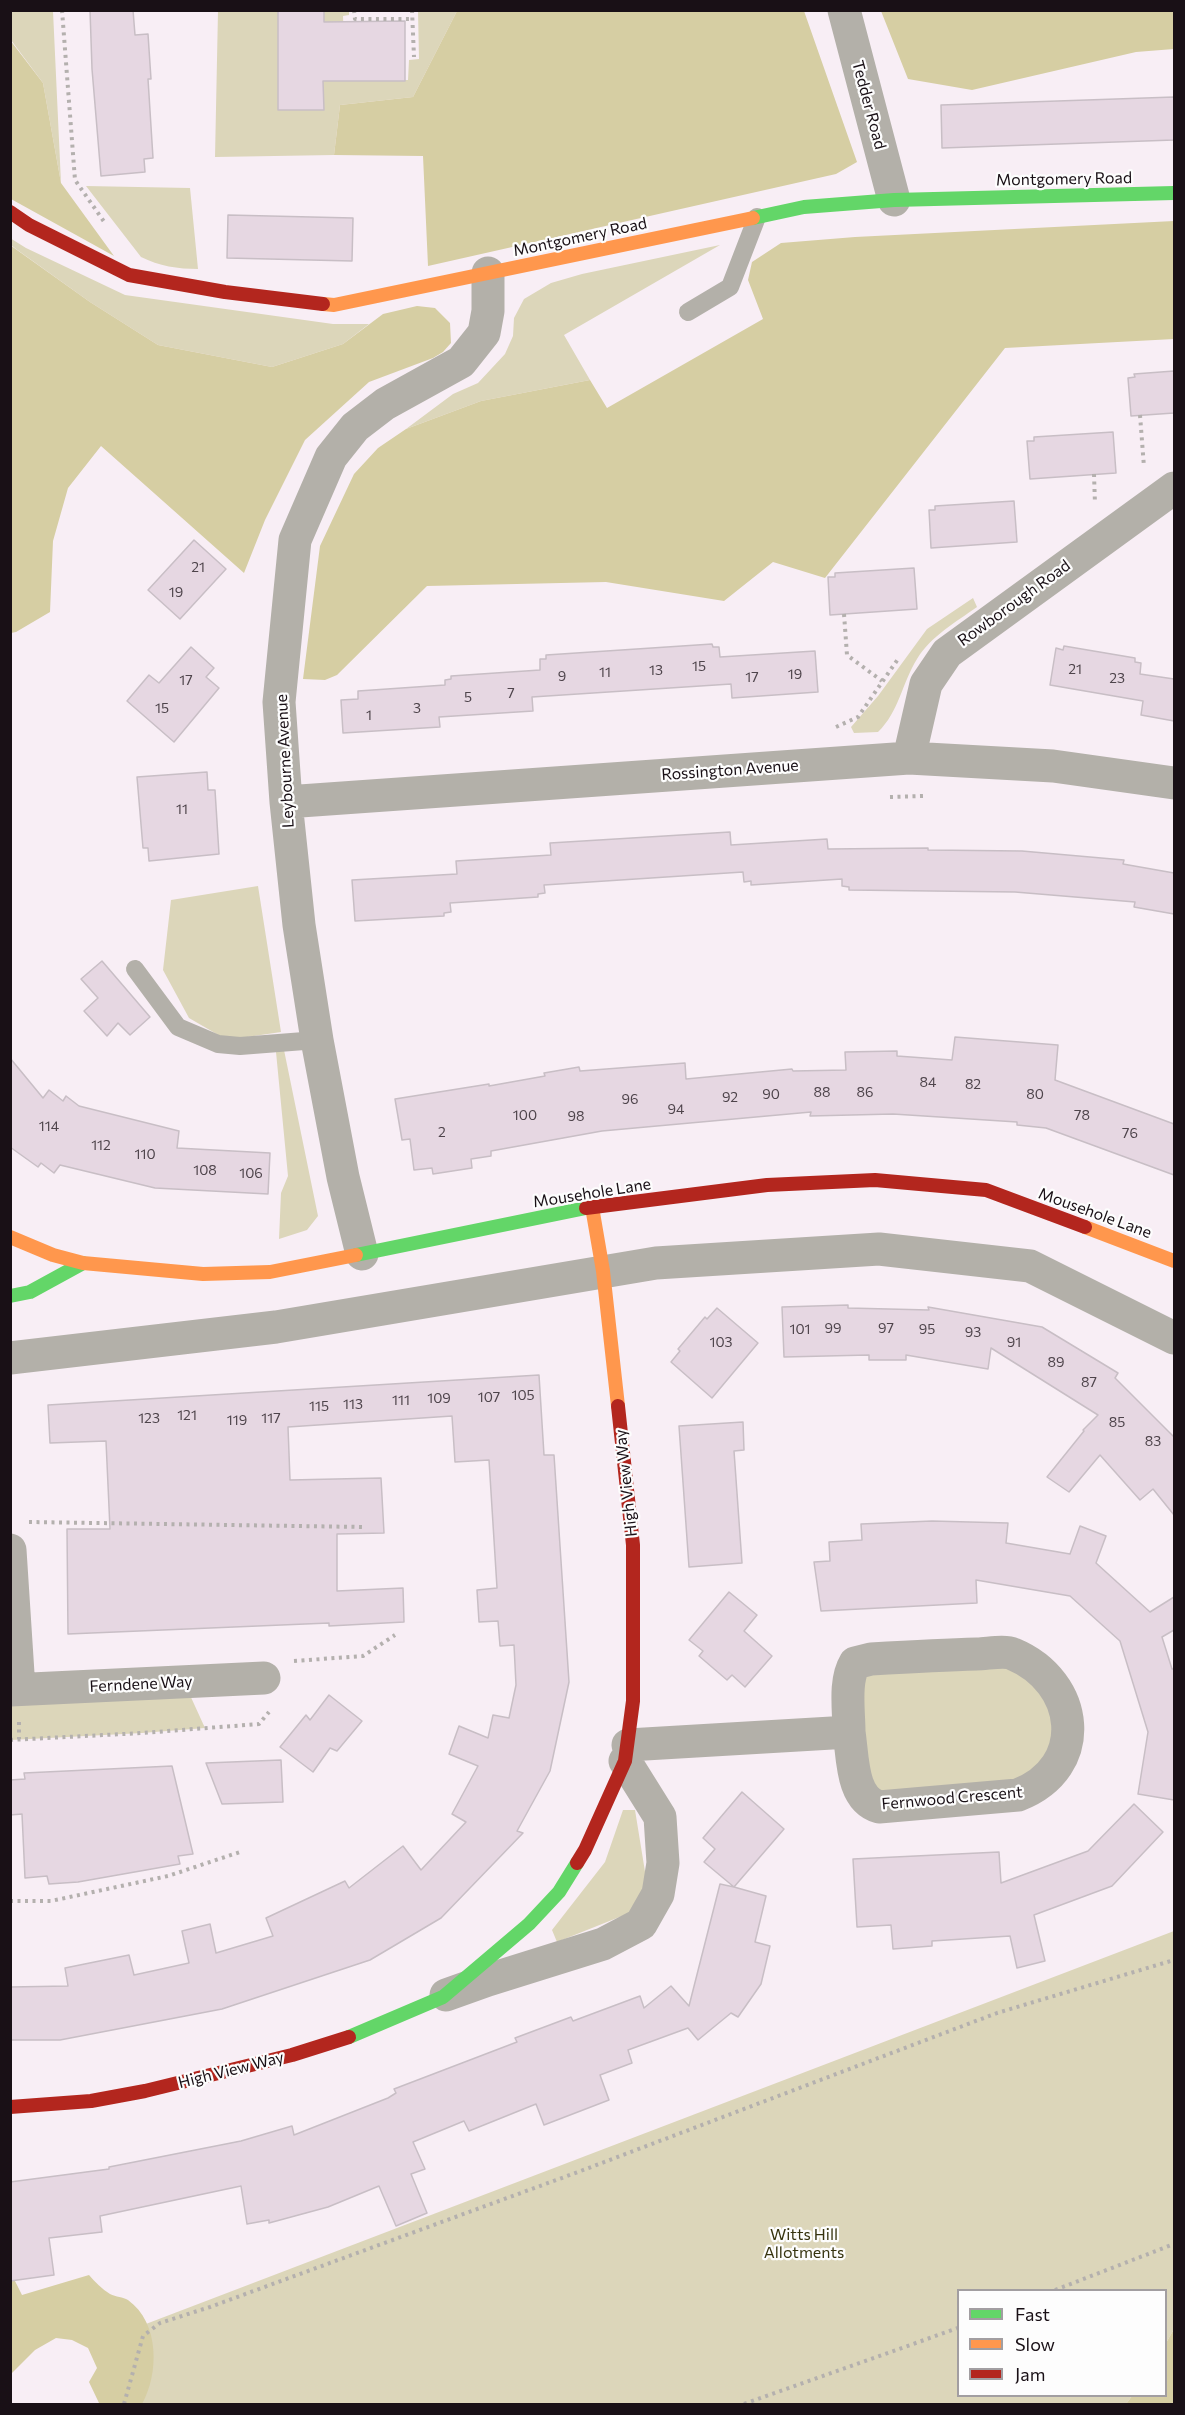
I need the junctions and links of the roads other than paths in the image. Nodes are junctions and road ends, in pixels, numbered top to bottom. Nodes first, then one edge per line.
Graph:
1 (844, 10) edge
2 (1174, 193) edge
3 (894, 200) junction
4 (10, 212) edge
5 (757, 217) junction
6 (488, 273) junction
7 (688, 312) dead end
8 (1174, 488) edge
9 (909, 758) junction
10 (1174, 783) edge
11 (286, 802) junction
12 (135, 969) dead end
13 (317, 1040) junction
14 (592, 1207) junction
15 (10, 1237) edge
16 (362, 1254) junction
17 (1174, 1262) edge
18 (84, 1263) junction
19 (603, 1271) junction
20 (10, 1296) edge
21 (1174, 1338) edge
22 (10, 1358) edge
23 (16, 1536) edge
24 (264, 1678) road end
25 (15, 1690) edge
26 (849, 1732) junction
27 (627, 1753) junction
28 (443, 1997) junction
29 (10, 2107) edge

1 - 3 street, Tedder Road
2 - 3 street, Montgomery Road
3 - 5 street, Montgomery Road
4 - 6 street, Montgomery Road
5 - 6 street, Montgomery Road
5 - 7 lane
6 - 11 street, Leybourne Avenue
8 - 9 street, Rowborough Road
9 - 10 street, Rossington Avenue
9 - 11 street, Rossington Avenue
11 - 13 street, Leybourne Avenue
12 - 13 lane
13 - 16 street, Leybourne Avenue
14 - 16 street, Mousehole Lane
14 - 17 street, Mousehole Lane
14 - 19 street, High View Way
15 - 18 street, Mousehole Lane
16 - 18 street, Mousehole Lane
18 - 20 street
19 - 21 street
19 - 22 street
19 - 27 street, High View Way
23 - 25 street, Ferndene Way
24 - 25 street, Ferndene Way
26 - 26 street, Fernwood Crescent
26 - 27 street
27 - 28 street, High View Way
27 - 28 street, High View Way
28 - 29 street, High View Way

